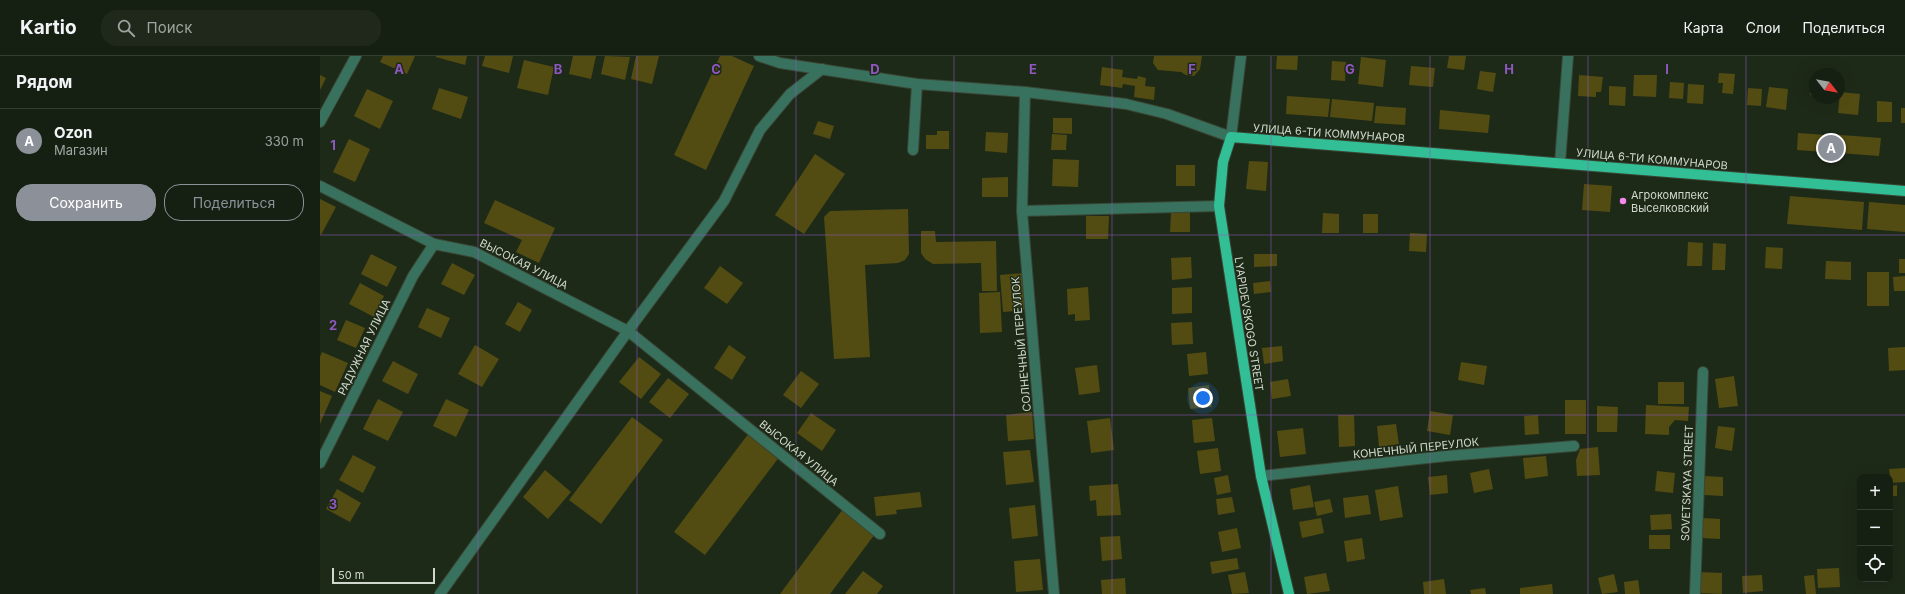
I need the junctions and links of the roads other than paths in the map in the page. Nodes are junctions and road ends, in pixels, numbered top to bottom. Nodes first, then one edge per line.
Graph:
1 (356, 56) edge
2 (759, 56) edge
3 (1241, 56) edge
4 (1568, 56) edge
5 (822, 69) junction
6 (917, 84) junction
7 (1024, 92) junction
8 (320, 122) edge
9 (1231, 137) junction
10 (913, 150) dead end
11 (1560, 163) junction
12 (320, 186) edge
13 (1905, 192) edge
14 (1219, 206) junction
15 (1022, 211) junction
16 (434, 244) junction
17 (628, 331) junction
18 (1703, 372) dead end
19 (1574, 446) dead end
20 (320, 463) edge
21 (1261, 476) junction
22 (880, 534) dead end
23 (440, 594) edge
24 (1054, 594) edge
25 (1289, 594) edge
26 (1695, 594) edge

1 - 8 street
2 - 5 street, УЛИЦА 6-ТИ КОММУНАРОВ
3 - 9 street, LYAPIDEVSKOGO STREET
4 - 11 street
5 - 6 street, УЛИЦА 6-ТИ КОММУНАРОВ
5 - 17 street
6 - 7 street, УЛИЦА 6-ТИ КОММУНАРОВ
6 - 10 street
7 - 9 street, УЛИЦА 6-ТИ КОММУНАРОВ
7 - 15 street, СОЛНЕЧНЫЙ ПЕРЕУЛОК
9 - 11 main road, УЛИЦА 6-ТИ КОММУНАРОВ
9 - 14 main road, LYAPIDEVSKOGO STREET
11 - 13 main road, УЛИЦА 6-ТИ КОММУНАРОВ
12 - 16 street, ВЫСОКАЯ УЛИЦА
14 - 15 street
14 - 21 main road, LYAPIDEVSKOGO STREET
15 - 24 street, СОЛНЕЧНЫЙ ПЕРЕУЛОК
16 - 17 street, ВЫСОКАЯ УЛИЦА
16 - 20 street, РАДУЖНАЯ УЛИЦА
17 - 22 street, ВЫСОКАЯ УЛИЦА
17 - 23 street
18 - 26 street, SOVETSKAYA STREET
19 - 21 street, КОНЕЧНЫЙ ПЕРЕУЛОК
21 - 25 main road, LYAPIDEVSKOGO STREET

